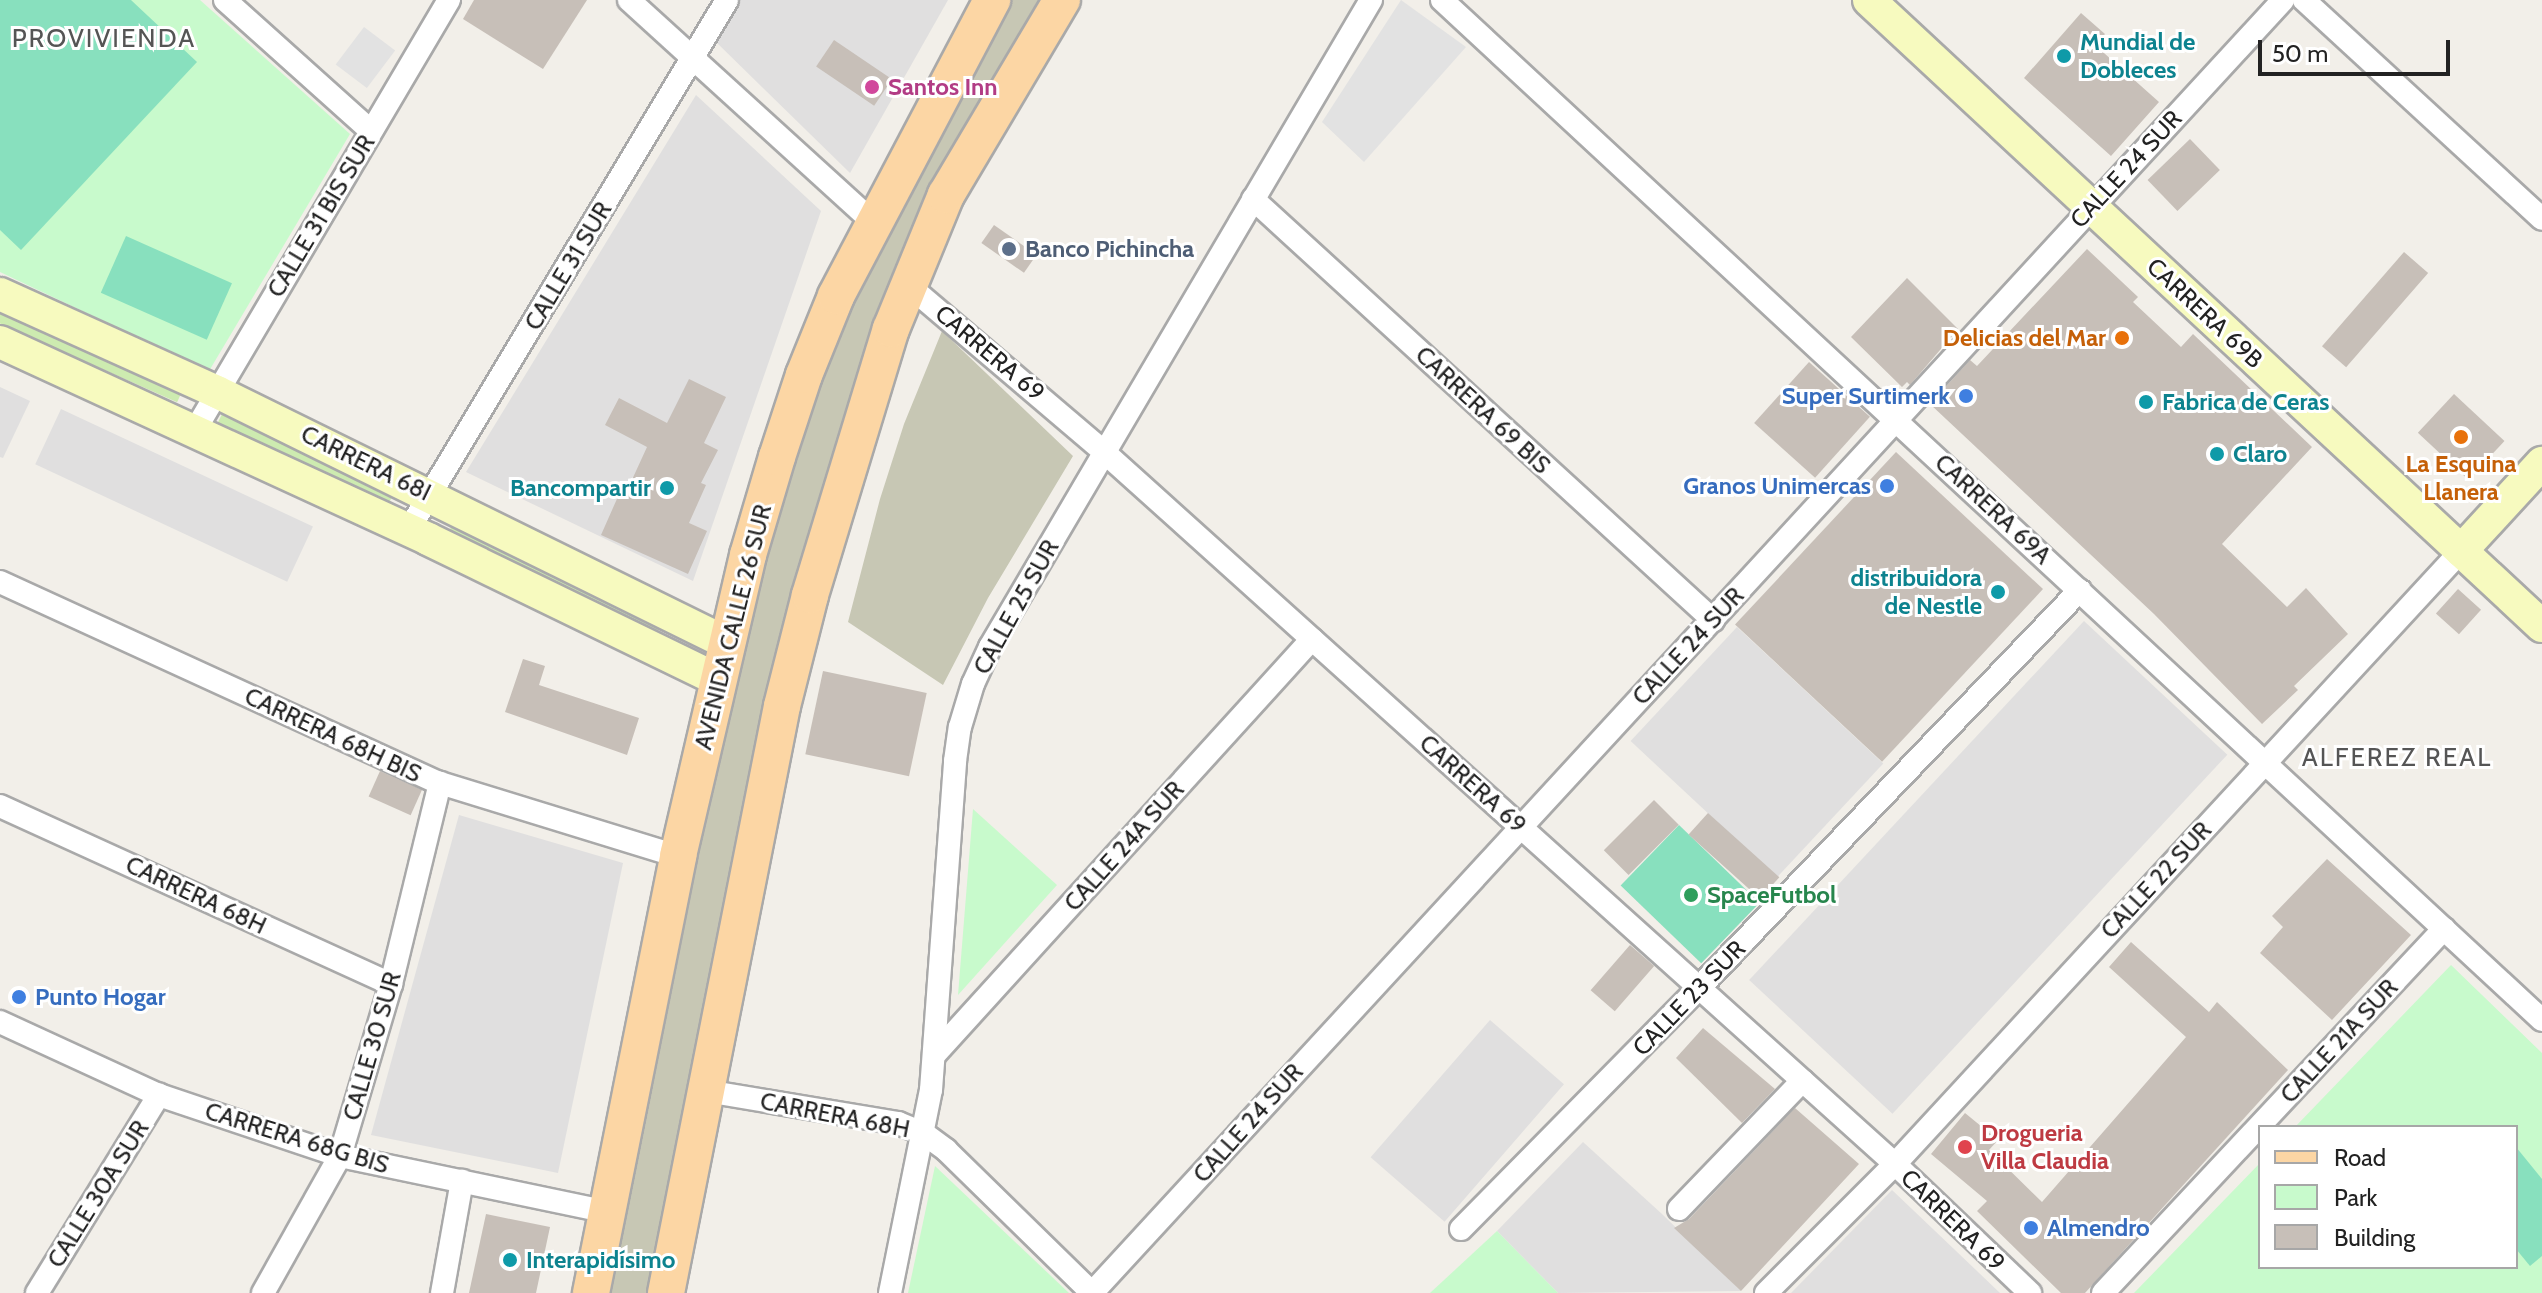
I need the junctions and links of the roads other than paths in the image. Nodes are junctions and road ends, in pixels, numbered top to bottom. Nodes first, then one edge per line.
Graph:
1 (225, 0) edge
2 (449, 0) edge
3 (629, 0) edge
4 (727, 0) edge
5 (992, 0) edge
6 (1062, 0) edge
7 (1371, 0) edge
8 (1442, 0) edge
9 (1869, 0) edge
10 (2283, 0) edge
11 (2304, 0) edge
12 (692, 59) junction
13 (371, 131) junction
14 (1253, 199) junction
15 (2090, 206) junction
16 (2542, 219) edge
17 (873, 222) junction
18 (908, 285) junction
19 (0, 294) edge
20 (0, 342) edge
21 (217, 392) junction
22 (1895, 417) junction
23 (194, 432) junction
24 (1104, 452) junction
25 (2542, 463) edge
26 (430, 494) junction
27 (408, 531) junction
28 (2461, 551) junction
29 (0, 582) edge
30 (2080, 590) junction
31 (1713, 620) junction
32 (2542, 626) edge
33 (1312, 639) junction
34 (727, 643) junction
35 (718, 680) junction
36 (2265, 762) junction
37 (440, 783) junction
38 (0, 806) edge
39 (1520, 826) junction
40 (678, 856) junction
41 (2444, 929) junction
42 (391, 984) junction
43 (1698, 989) junction
44 (2542, 1020) edge
45 (0, 1022) edge
46 (936, 1053) junction
47 (1802, 1081) junction
48 (706, 1091) junction
49 (159, 1095) junction
50 (2260, 1125) edge
51 (2258, 1128) edge
52 (923, 1133) junction
53 (340, 1156) junction
54 (1895, 1164) junction
55 (462, 1181) junction
56 (1679, 1209) dead end
57 (608, 1212) junction
58 (1461, 1229) dead end
59 (37, 1293) edge
60 (263, 1293) edge
61 (442, 1293) edge
62 (591, 1293) edge
63 (666, 1293) edge
64 (890, 1293) edge
65 (1092, 1293) edge
66 (1766, 1293) edge
67 (2030, 1293) edge
68 (2103, 1293) edge

1 - 13 street
2 - 13 street, CALLE 31 BIS SUR
3 - 12 street
4 - 12 street, CALLE 31 SUR
5 - 17 main road, AVENIDA CALLE 26 SUR
6 - 18 main road
7 - 14 street, CALLE 25 SUR
8 - 22 street, CARRERA 69A
9 - 15 street, CARRERA 69B
10 - 15 street, CALLE 24 SUR
11 - 16 street
12 - 17 street
12 - 26 street, CALLE 31 SUR
13 - 21 street, CALLE 31 BIS SUR
14 - 24 street, CALLE 25 SUR
14 - 31 street, CARRERA 69 BIS
15 - 22 street, CALLE 24 SUR
15 - 28 street, CARRERA 69B
17 - 34 main road, AVENIDA CALLE 26 SUR
18 - 24 street, CARRERA 69
18 - 48 main road
19 - 21 street, CARRERA 68I
20 - 23 street, CARRERA 68I
21 - 23 street, CALLE 31 BIS SUR
21 - 26 street, CARRERA 68I
22 - 30 street, CARRERA 69A
22 - 31 street, CALLE 24 SUR
23 - 27 street, CARRERA 68I
24 - 33 street, CARRERA 69
24 - 46 street, CALLE 25 SUR
25 - 28 street, CALLE 22 SUR
26 - 27 street, CALLE 31 SUR
26 - 34 street, CARRERA 68I
27 - 35 street, CARRERA 68I
28 - 32 street, CARRERA 69B
28 - 36 street, CALLE 22 SUR
29 - 37 street, CARRERA 68H BIS
30 - 36 street, CARRERA 69A
30 - 43 street, CALLE 23 SUR
31 - 39 street, CALLE 24 SUR
33 - 39 street, CARRERA 69
33 - 46 street, CALLE 24A SUR
34 - 35 main road, AVENIDA CALLE 26 SUR
35 - 40 main road, AVENIDA CALLE 26 SUR
36 - 41 street, CARRERA 69A
36 - 54 street, CALLE 22 SUR
37 - 40 street, CARRERA 68H BIS
37 - 42 street, CALLE 30 SUR
38 - 42 street, CARRERA 68H
39 - 43 street, CARRERA 69
39 - 65 street, CALLE 24 SUR
40 - 57 main road, AVENIDA CALLE 26 SUR
41 - 44 street, CARRERA 69A
41 - 50 street, CALLE 21A SUR
42 - 53 street, CALLE 30 SUR
43 - 47 street, CARRERA 69
43 - 58 street, CALLE 23 SUR
45 - 49 street, CARRERA 68G BIS
46 - 52 street, CALLE 25 SUR
47 - 54 street, CARRERA 69
47 - 56 street
48 - 52 street, CARRERA 68H
48 - 63 main road
49 - 53 street, CARRERA 68G BIS
49 - 59 street, CALLE 30A SUR
51 - 68 street, CALLE 21A SUR
52 - 64 street, CALLE 25 SUR
52 - 65 street, CARRERA 68H
53 - 55 street, CARRERA 68G BIS
53 - 60 street, CALLE 30 SUR
54 - 66 street, CALLE 22 SUR
54 - 67 street, CARRERA 69
55 - 57 street, CARRERA 68G BIS
55 - 61 street
57 - 62 main road, AVENIDA CALLE 26 SUR

